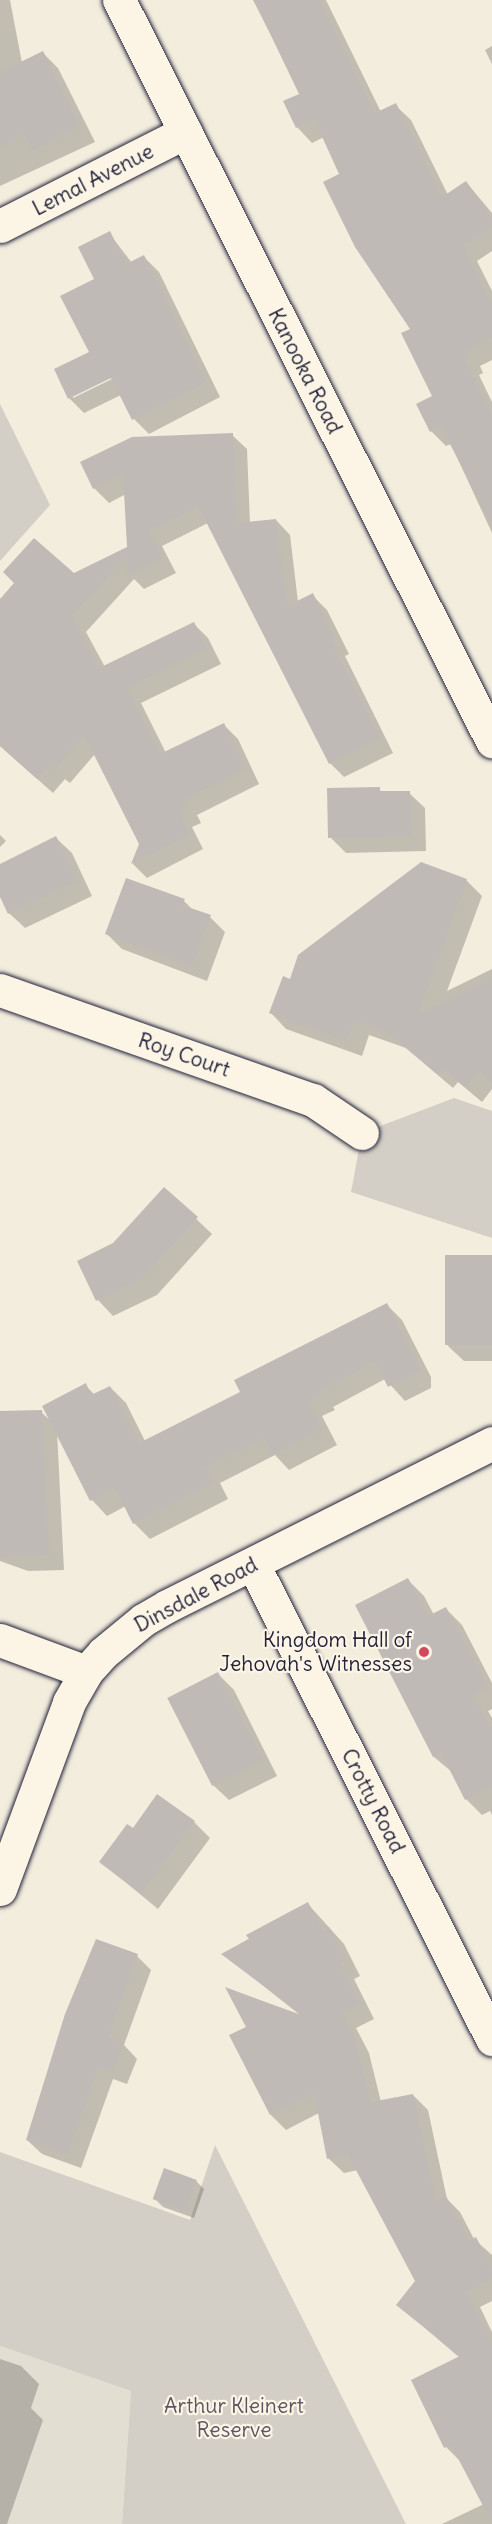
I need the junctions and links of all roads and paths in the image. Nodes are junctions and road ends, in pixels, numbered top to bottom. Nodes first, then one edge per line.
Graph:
1 (119, 0) edge
2 (185, 132) junction
3 (0, 226) edge
4 (492, 741) edge
5 (0, 990) edge
6 (362, 1133) dead end
7 (492, 1443) edge
8 (253, 1564) junction
9 (0, 1640) edge
10 (86, 1672) junction
11 (0, 1889) edge
12 (492, 2039) edge

1 - 2 street, Kanooka Road
2 - 3 street, Lemal Avenue
2 - 4 street, Kanooka Road
5 - 6 street, Roy Court
7 - 8 street, Dinsdale Road
8 - 10 street, Dinsdale Road
8 - 12 street, Crotty Road
9 - 10 street
10 - 11 street, Dinsdale Road

